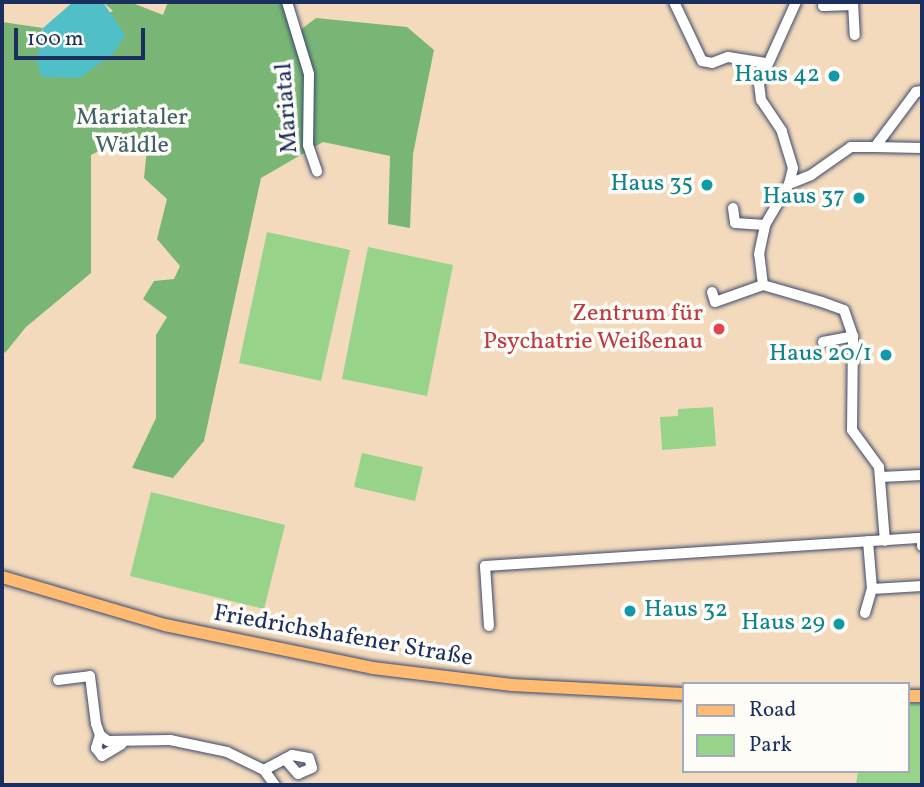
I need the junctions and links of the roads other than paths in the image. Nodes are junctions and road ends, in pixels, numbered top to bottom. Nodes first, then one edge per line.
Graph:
1 (287, 2) edge
2 (674, 2) edge
3 (796, 2) edge
4 (853, 3) edge
5 (823, 6) dead end
6 (855, 35) dead end
7 (766, 63) junction
8 (922, 91) edge
9 (875, 147) junction
10 (922, 148) edge
11 (317, 171) dead end
12 (789, 184) junction
13 (733, 208) dead end
14 (765, 225) junction
15 (763, 285) junction
16 (712, 292) dead end
17 (853, 336) junction
18 (823, 342) dead end
19 (922, 475) edge
20 (881, 477) junction
21 (868, 541) junction
22 (885, 541) junction
23 (922, 546) edge
24 (2, 576) edge
25 (922, 586) edge
26 (872, 589) junction
27 (865, 613) dead end
28 (488, 626) dead end
29 (58, 680) dead end
30 (682, 694) edge
31 (100, 735) junction
32 (122, 744) junction
33 (285, 759) dead end
34 (264, 770) junction
35 (275, 785) edge

1 - 11 street, Mariatal
2 - 7 street
3 - 7 street
4 - 5 street
4 - 6 street
7 - 12 street
8 - 9 street
9 - 10 street
9 - 12 street
12 - 14 street
13 - 14 street
14 - 15 street
15 - 16 street
15 - 17 street
17 - 18 street
17 - 20 street
19 - 20 street
20 - 22 street
21 - 22 street
21 - 26 street
21 - 28 street
22 - 23 street
24 - 30 main road, Friedrichshafener Straße
25 - 26 street
26 - 27 street
29 - 31 street
31 - 32 street
31 - 32 street
32 - 34 street
33 - 34 street
34 - 35 street

